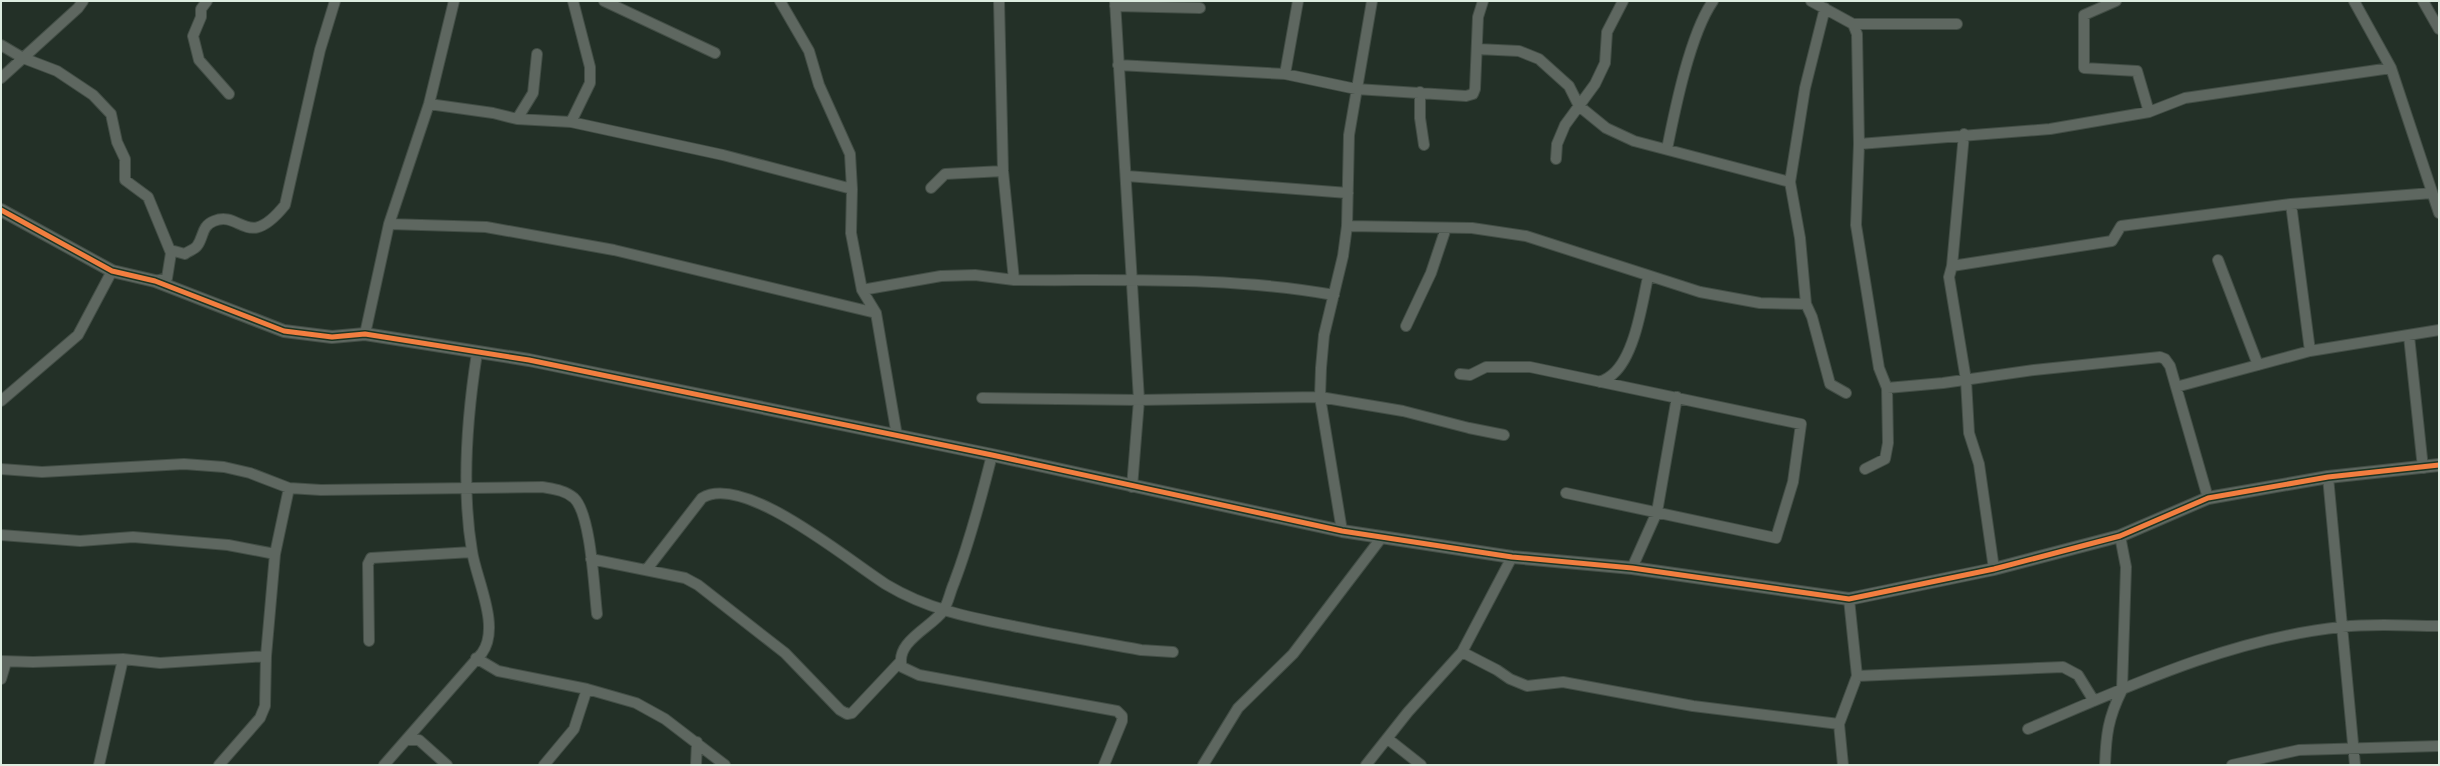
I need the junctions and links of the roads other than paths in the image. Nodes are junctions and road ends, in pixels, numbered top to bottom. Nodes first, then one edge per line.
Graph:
1 (83, 1) edge
2 (207, 1) edge
3 (335, 1) edge
4 (454, 1) edge
5 (573, 1) edge
6 (604, 1) edge
7 (627, 1) edge
8 (780, 1) edge
9 (999, 1) edge
10 (1298, 1) edge
11 (1372, 1) edge
12 (1483, 1) edge
13 (1623, 1) edge
14 (1713, 1) edge
15 (1811, 1) edge
16 (2116, 1) edge
17 (2354, 1) edge
18 (2423, 1) edge
19 (1115, 3) edge
20 (1200, 8) dead end
21 (1825, 8) junction
22 (630, 12) junction
23 (1853, 24) junction
24 (1957, 24) dead end
25 (2439, 29) edge
26 (1, 45) edge
27 (1477, 49) junction
28 (715, 53) dead end
29 (537, 54) dead end
30 (23, 58) junction
31 (1118, 65) junction
32 (2391, 68) junction
33 (1285, 74) junction
34 (1, 78) edge
35 (1356, 89) junction
36 (1420, 92) junction
37 (229, 94) dead end
38 (429, 104) junction
39 (1579, 106) junction
40 (2149, 112) junction
41 (517, 119) junction
42 (571, 122) junction
43 (1964, 134) junction
44 (1859, 144) junction
45 (1424, 145) dead end
46 (1667, 149) junction
47 (1556, 159) dead end
48 (1003, 171) junction
49 (1127, 176) junction
50 (1790, 182) junction
51 (931, 188) dead end
52 (852, 189) junction
53 (1348, 193) junction
54 (2432, 193) junction
55 (2291, 204) junction
56 (1, 210) edge
57 (2439, 213) edge
58 (389, 224) junction
59 (1347, 226) junction
60 (1446, 228) junction
61 (171, 253) junction
62 (2218, 260) dead end
63 (1952, 266) junction
64 (112, 271) junction
65 (1648, 277) junction
66 (1014, 280) junction
67 (155, 281) junction
68 (1130, 281) junction
69 (862, 290) junction
70 (1334, 295) junction
71 (1806, 304) junction
72 (876, 313) junction
73 (1406, 326) dead end
74 (2439, 330) edge
75 (365, 334) junction
76 (2408, 336) junction
77 (2310, 352) junction
78 (477, 353) junction
79 (2258, 365) junction
80 (1460, 374) dead end
81 (1966, 380) junction
82 (1600, 382) junction
83 (2176, 387) junction
84 (1887, 388) junction
85 (1846, 393) dead end
86 (1320, 397) junction
87 (1677, 397) junction
88 (982, 398) dead end
89 (1139, 400) junction
90 (1, 402) edge
91 (1504, 435) dead end
92 (897, 436) junction
93 (992, 455) junction
94 (2439, 465) edge
95 (2423, 468) junction
96 (1, 469) edge
97 (1865, 469) dead end
98 (2328, 477) junction
99 (466, 487) junction
100 (1132, 487) junction
101 (289, 488) junction
102 (1566, 493) dead end
103 (2208, 498) junction
104 (1657, 512) junction
105 (1342, 531) junction
106 (1, 535) edge
107 (2120, 536) junction
108 (1382, 537) junction
109 (472, 552) junction
110 (275, 554) junction
111 (1512, 557) junction
112 (591, 559) junction
113 (1632, 568) junction
114 (647, 569) junction
115 (1994, 569) junction
116 (1849, 599) junction
117 (943, 612) junction
118 (597, 614) dead end
119 (2439, 626) edge
120 (2343, 627) junction
121 (369, 641) dead end
122 (1173, 652) dead end
123 (1462, 652) junction
124 (266, 656) junction
125 (476, 658) junction
126 (123, 659) junction
127 (4, 661) edge
128 (900, 662) junction
129 (1857, 676) junction
130 (1, 680) edge
131 (587, 689) junction
132 (2122, 690) junction
133 (2094, 701) junction
134 (1839, 724) junction
135 (2028, 729) dead end
136 (1388, 738) junction
137 (406, 740) junction
138 (697, 742) junction
139 (2439, 746) edge
140 (2353, 750) junction
141 (100, 765) edge
142 (219, 765) edge
143 (384, 765) edge
144 (447, 765) edge
145 (544, 765) edge
146 (696, 765) edge
147 (725, 765) edge
148 (1104, 765) edge
149 (1203, 765) edge
150 (1366, 765) edge
151 (1421, 765) edge
152 (1843, 765) edge
153 (2105, 765) edge
154 (2232, 765) edge
155 (2355, 765) edge

1 - 30 street
2 - 37 street
3 - 61 street
4 - 38 street
5 - 42 street
6 - 22 street
7 - 22 street
8 - 52 street
9 - 48 street
10 - 33 street
11 - 35 street
12 - 27 street
13 - 39 street
14 - 46 street
15 - 21 street
16 - 40 street
17 - 32 street
18 - 25 street
19 - 20 street
19 - 31 street
21 - 23 street
21 - 50 street
22 - 28 street
23 - 24 street
23 - 44 street
26 - 30 street
27 - 36 street
27 - 39 street
29 - 41 street
30 - 34 street
30 - 61 street
31 - 33 street
31 - 49 street
32 - 40 street
32 - 54 street
33 - 35 street
35 - 36 street
35 - 53 street
36 - 45 street
38 - 41 street
38 - 58 street
39 - 46 street
39 - 47 street
40 - 43 street
41 - 42 street
42 - 52 street
43 - 44 street
43 - 63 street
44 - 84 street
46 - 50 street
48 - 51 street
48 - 66 street
49 - 53 street
49 - 68 street
50 - 71 street
52 - 69 street
53 - 59 street
54 - 55 street
54 - 57 street
55 - 63 street
55 - 77 street
56 - 64 street
58 - 72 street
58 - 75 street
59 - 60 street
59 - 70 street
60 - 65 street
60 - 73 street
61 - 67 street
62 - 79 street
63 - 81 street
64 - 67 street
64 - 90 street
65 - 71 street
65 - 82 street
66 - 68 street
66 - 69 street
67 - 75 street
68 - 70 street
68 - 89 street
69 - 72 street
70 - 86 street
71 - 85 street
72 - 92 street
74 - 76 street
75 - 78 street
76 - 77 street
76 - 95 street
77 - 79 street
78 - 92 street
78 - 99 street
79 - 83 street
80 - 82 street
81 - 83 street
81 - 84 street
81 - 115 street
82 - 87 street
83 - 103 street
84 - 97 street
86 - 89 street
86 - 91 street
86 - 105 street
87 - 104 street
87 - 104 street
88 - 89 street
89 - 100 street
92 - 93 street
93 - 100 street
93 - 117 street
94 - 95 street
95 - 98 street
96 - 101 street
98 - 103 street
98 - 120 street
99 - 101 street
99 - 109 street
99 - 112 street
100 - 105 street
101 - 110 street
102 - 104 street
103 - 107 street
104 - 113 street
105 - 108 street
106 - 110 street
107 - 115 street
107 - 132 street
108 - 111 street
108 - 149 street
109 - 121 street
109 - 125 street
110 - 124 street
111 - 113 street
111 - 123 street
112 - 114 street
112 - 118 street
113 - 116 street
114 - 117 street
114 - 128 street
115 - 116 street
116 - 129 street
117 - 122 street
117 - 128 street
119 - 120 street
120 - 132 street
120 - 140 street
123 - 134 street
123 - 136 street
124 - 126 street
124 - 142 street
125 - 131 street
125 - 137 street
126 - 127 street
126 - 141 street
127 - 130 street
128 - 148 street
129 - 133 street
129 - 134 street
131 - 138 street
131 - 145 street
132 - 133 street
132 - 153 street
133 - 135 street
134 - 152 street
136 - 150 street
136 - 151 street
137 - 143 street
137 - 144 street
138 - 146 street
138 - 147 street
139 - 140 street
140 - 154 street
140 - 155 street

